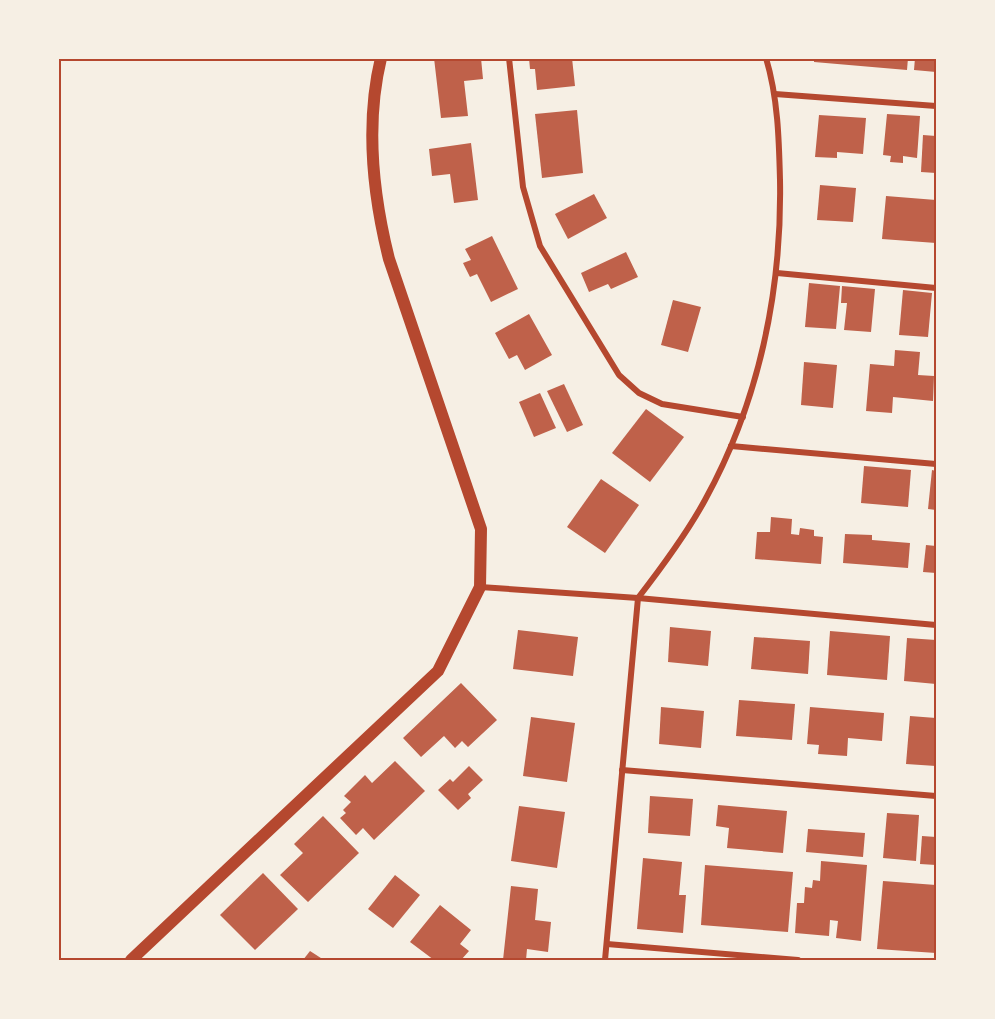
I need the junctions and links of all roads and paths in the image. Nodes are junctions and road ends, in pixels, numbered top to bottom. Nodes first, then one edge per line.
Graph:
1 (381, 58) edge
2 (509, 58) edge
3 (766, 58) edge
4 (775, 94) junction
5 (936, 106) edge
6 (777, 273) junction
7 (936, 288) edge
8 (742, 417) junction
9 (731, 446) junction
10 (936, 464) edge
11 (480, 587) junction
12 (638, 598) junction
13 (936, 625) edge
14 (622, 770) junction
15 (936, 796) edge
16 (607, 944) junction
17 (131, 960) edge
18 (605, 960) edge
19 (798, 960) edge

1 - 11 main road
2 - 8 street
3 - 4 street
4 - 5 street
4 - 6 street
6 - 7 street
6 - 8 street
8 - 9 street
9 - 10 street
9 - 12 street
11 - 12 street
11 - 17 main road
12 - 13 street
12 - 14 street
14 - 15 street
14 - 16 street
16 - 18 street
16 - 19 street

